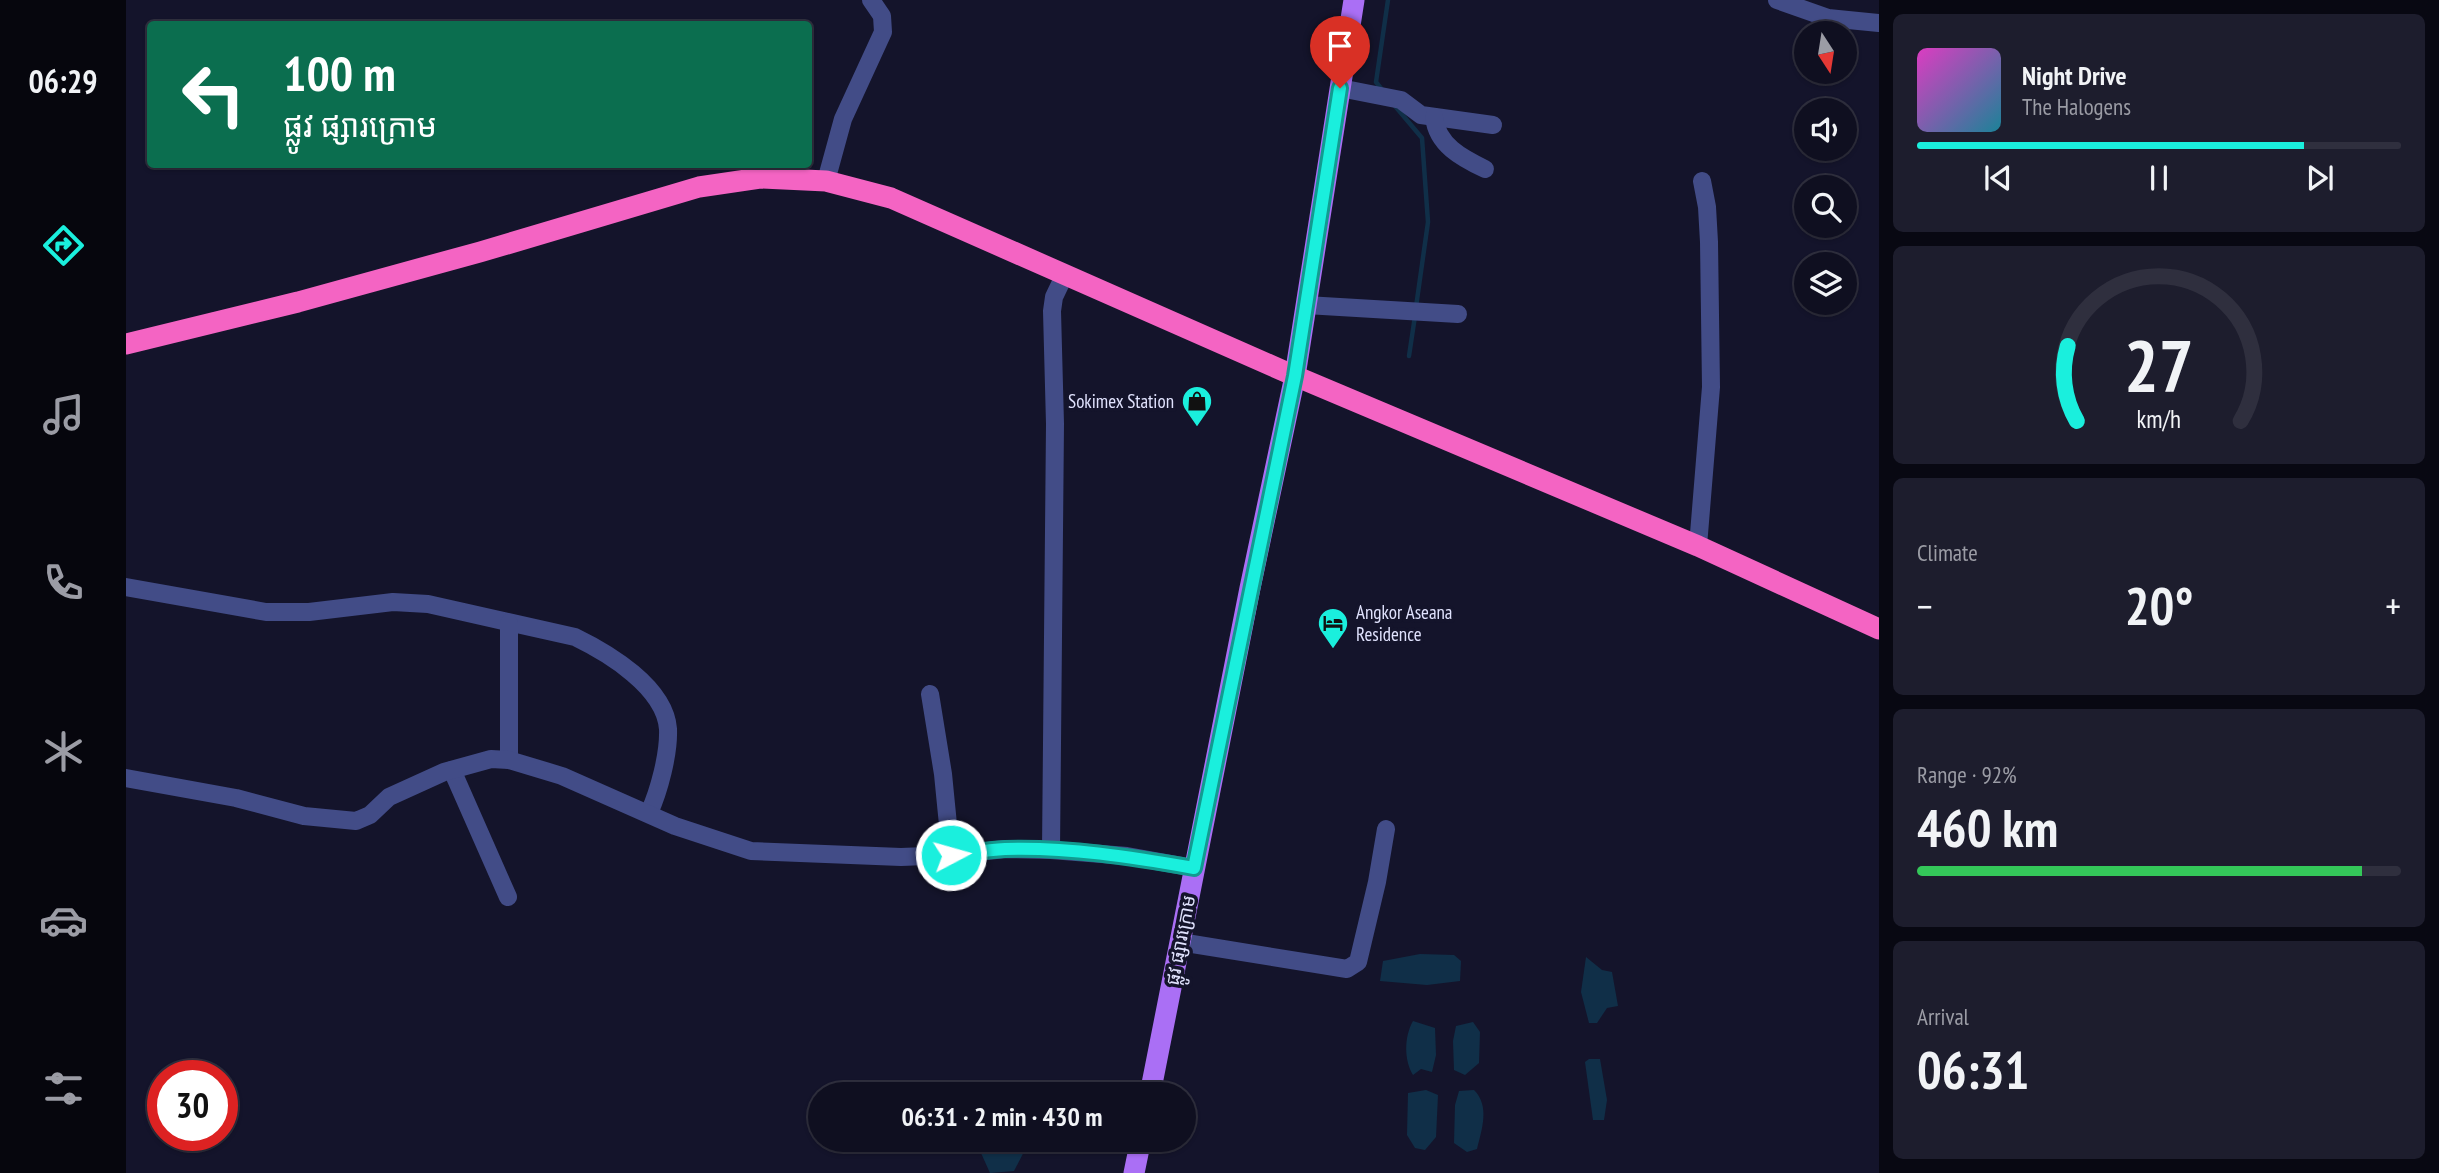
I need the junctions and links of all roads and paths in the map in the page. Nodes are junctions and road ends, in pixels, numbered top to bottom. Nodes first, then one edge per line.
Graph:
1 (871, 0) edge
2 (1354, 0) edge
3 (1777, 0) edge
4 (1879, 23) edge
5 (1340, 88) junction
6 (1434, 117) junction
7 (1493, 125) dead end
8 (1485, 169) dead end
9 (826, 181) junction
10 (1702, 181) dead end
11 (1065, 275) junction
12 (1306, 305) junction
13 (1458, 314) dead end
14 (126, 344) edge
15 (1295, 376) junction
16 (1698, 546) junction
17 (126, 587) edge
18 (509, 623) junction
19 (1879, 629) edge
20 (930, 694) dead end
21 (509, 760) junction
22 (452, 770) junction
23 (126, 778) edge
24 (649, 813) junction
25 (1386, 829) dead end
26 (1051, 850) junction
27 (951, 855) junction
28 (1194, 868) junction
29 (508, 897) dead end
30 (1180, 942) junction
31 (1152, 1082) edge
32 (1139, 1152) edge
33 (1135, 1173) edge

1 - 9 street
2 - 5 main road, ផ្លូវ ផ្សារក្រោម
3 - 4 street
5 - 6 street
5 - 12 main road, ផ្លូវ ផ្សារក្រោម
6 - 7 street
6 - 8 street
9 - 11 highway
9 - 14 highway
10 - 16 street
11 - 15 highway
11 - 26 street
12 - 13 street
12 - 15 main road, ផ្លូវ ផ្សារក្រោម
15 - 16 highway
15 - 28 main road, ផ្លូវ ផ្សារក្រោម
16 - 19 highway
17 - 18 street
18 - 21 street
18 - 24 street
20 - 27 street
21 - 22 street
21 - 24 street
22 - 23 street
22 - 29 street
24 - 27 street
25 - 30 street
26 - 27 street
26 - 28 street
28 - 30 main road, ផ្លូវ ផ្សារក្រោម
30 - 31 main road, ផ្លូវ ផ្សារក្រោម
32 - 33 main road

